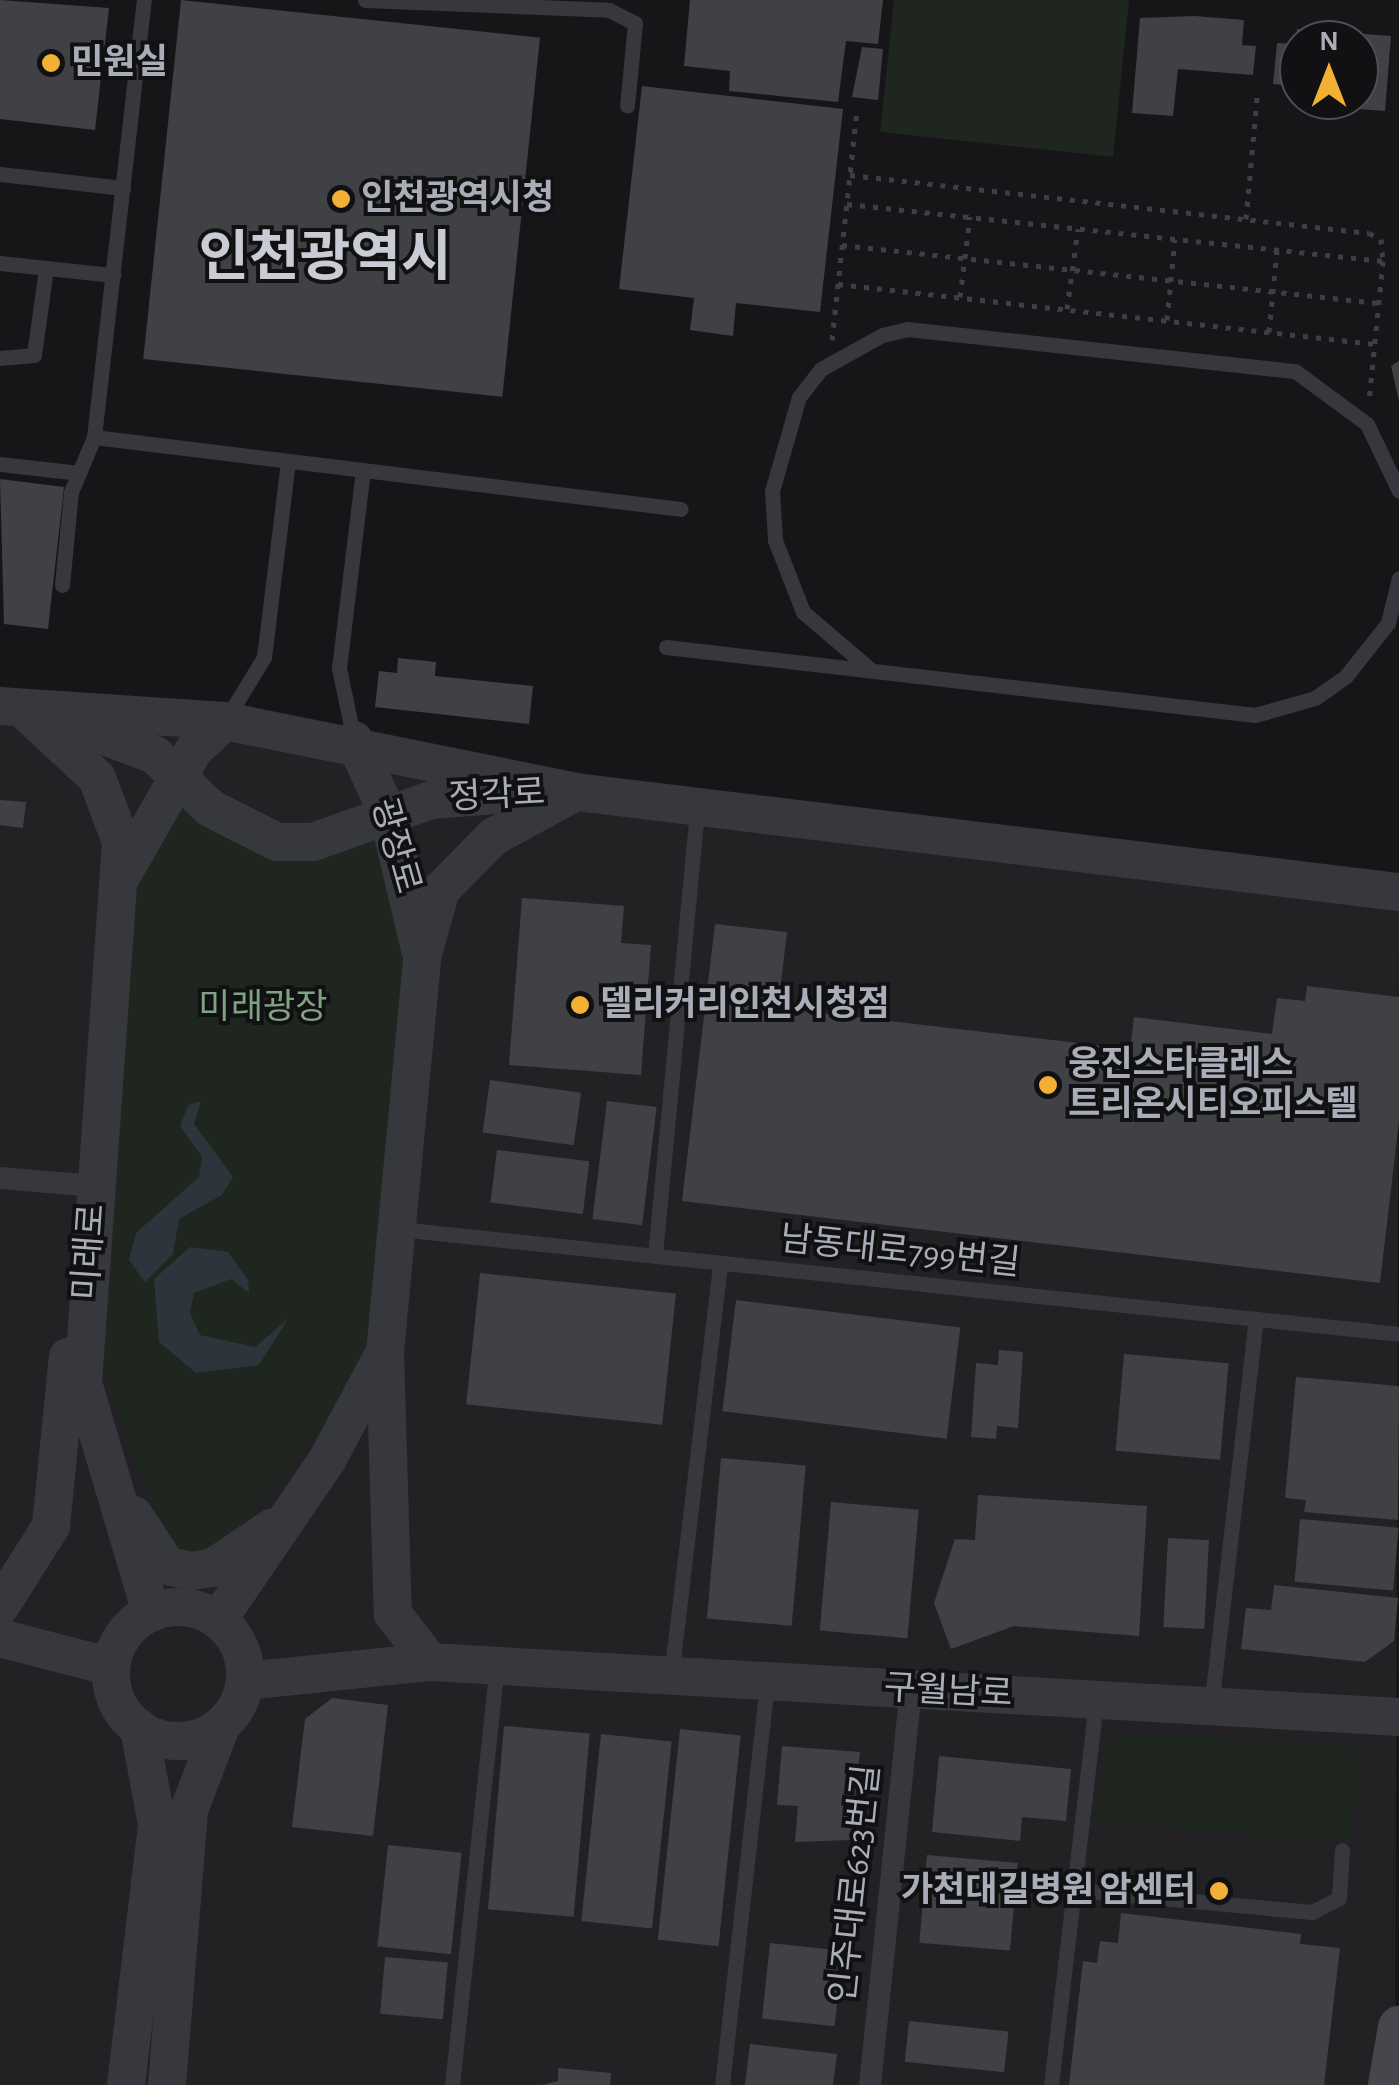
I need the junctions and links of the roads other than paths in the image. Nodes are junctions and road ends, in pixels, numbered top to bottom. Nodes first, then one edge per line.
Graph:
1 (144, 0) edge
2 (364, 0) edge
3 (627, 106) dead end
4 (0, 174) edge
5 (123, 188) junction
6 (0, 263) edge
7 (46, 268) junction
8 (112, 275) junction
9 (0, 358) edge
10 (94, 436) junction
11 (288, 461) junction
12 (0, 464) edge
13 (362, 470) junction
14 (79, 474) junction
15 (1399, 492) edge
16 (680, 509) dead end
17 (1399, 578) edge
18 (62, 585) dead end
19 (666, 646) dead end
20 (871, 670) junction
21 (12, 708) edge
22 (225, 721) junction
23 (354, 740) junction
24 (179, 774) junction
25 (576, 792) junction
26 (696, 806) junction
27 (388, 814) junction
28 (119, 882) junction
29 (1399, 892) edge
30 (422, 957) junction
31 (0, 1178) edge
32 (96, 1186) junction
33 (394, 1228) junction
34 (655, 1256) junction
35 (720, 1263) junction
36 (85, 1318) junction
37 (1256, 1319) junction
38 (1399, 1334) edge
39 (385, 1352) junction
40 (112, 1487) junction
41 (288, 1518) junction
42 (0, 1607) edge
43 (151, 1612) junction
44 (218, 1620) junction
45 (0, 1638) edge
46 (430, 1662) junction
47 (498, 1666) junction
48 (112, 1667) junction
49 (671, 1676) junction
50 (245, 1681) junction
51 (767, 1681) junction
52 (911, 1690) junction
53 (1096, 1700) junction
54 (1211, 1707) junction
55 (1399, 1718) edge
56 (220, 1726) junction
57 (139, 1728) junction
58 (1342, 1850) dead end
59 (1074, 1890) junction
60 (1399, 2028) edge
61 (126, 2085) edge
62 (167, 2085) edge
63 (452, 2085) edge
64 (722, 2085) edge
65 (870, 2085) edge
66 (1051, 2085) edge
67 (1389, 2085) edge

1 - 5 lane
2 - 3 lane
4 - 5 lane
5 - 8 lane
6 - 7 lane
7 - 8 lane
7 - 9 lane
8 - 10 lane
10 - 11 lane
10 - 14 lane
11 - 13 lane
11 - 22 lane
12 - 14 lane
13 - 16 lane
13 - 23 lane
14 - 18 lane
15 - 20 lane
17 - 20 lane
19 - 20 lane
21 - 22 street, 정각로
21 - 24 street, 정각로
21 - 28 street, 미래로
22 - 23 street, 정각로
22 - 24 street
23 - 25 street, 정각로
23 - 27 street, 광장로
24 - 27 street, 정각로
24 - 28 street
25 - 26 street
25 - 27 street, 정각로
25 - 30 street
26 - 29 street
26 - 34 lane
27 - 30 street, 광장로
28 - 32 street, 미래로
30 - 33 street
31 - 32 street
32 - 36 street, 미래로
33 - 34 lane, 남동대로799번길
33 - 39 street
34 - 35 lane, 남동대로799번길
35 - 37 lane, 남동대로799번길
35 - 49 lane
36 - 40 street, 미래로
36 - 42 street
37 - 38 lane, 남동대로799번길
37 - 54 lane
39 - 41 street
39 - 46 street
40 - 41 street
40 - 43 street, 미래로
41 - 44 street
43 - 44 street
43 - 48 street
44 - 50 street
45 - 48 street
46 - 47 street, 구월남로
46 - 50 street, 구월남로
47 - 49 street, 구월남로
47 - 63 lane
48 - 57 street
49 - 51 street, 구월남로
50 - 56 street
51 - 52 street, 구월남로
51 - 64 lane
52 - 53 street, 구월남로
52 - 65 street, 인주대로623번길
53 - 54 street, 구월남로
53 - 59 lane
54 - 55 street, 구월남로
56 - 57 street
56 - 62 street
57 - 61 street
58 - 59 lane
59 - 66 lane
60 - 67 main road

